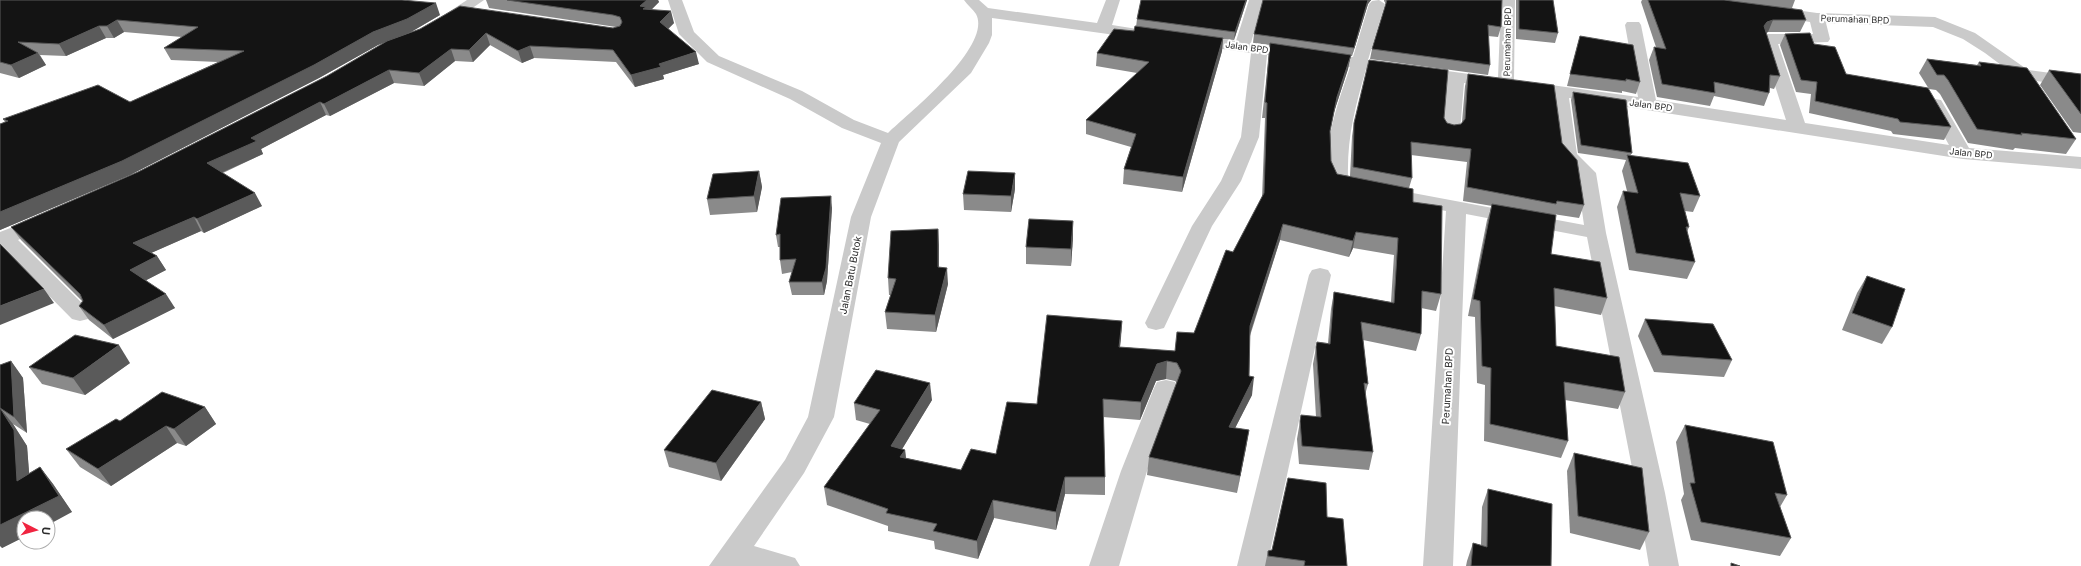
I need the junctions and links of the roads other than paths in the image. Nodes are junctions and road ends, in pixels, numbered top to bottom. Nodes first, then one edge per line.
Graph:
1 (675, 0) edge
2 (1113, 0) edge
3 (1256, 0) edge
4 (1508, 0) edge
5 (1377, 4) dead end
6 (977, 6) edge
7 (481, 7) edge
8 (439, 9) dead end
9 (1756, 10) edge
10 (462, 11) junction
11 (1817, 18) junction
12 (1633, 25) dead end
13 (1103, 28) junction
14 (430, 29) edge
15 (1157, 35) edge
16 (1180, 38) edge
17 (1251, 48) junction
18 (1359, 63) junction
19 (2023, 74) junction
20 (1456, 78) junction
21 (2081, 82) edge
22 (1506, 85) junction
23 (1560, 93) junction
24 (1930, 95) edge
25 (2041, 100) edge
26 (1648, 104) junction
27 (1797, 126) junction
28 (1451, 131) edge
29 (892, 140) junction
30 (1963, 153) junction
31 (2078, 156) edge
32 (1456, 206) junction
33 (57, 215) edge
34 (1596, 233) junction
35 (2, 239) edge
36 (1320, 275) dead end
37 (80, 314) edge
38 (1156, 323) dead end
39 (1166, 388) dead end
40 (730, 559) edge
41 (785, 566) edge
42 (1104, 566) edge
43 (1252, 566) edge
44 (1438, 566) edge
45 (1664, 566) edge

1 - 29 street
2 - 13 street
3 - 17 street
4 - 22 street, Perumahan BPD
5 - 18 street
6 - 13 street
6 - 29 street, Jalan Batu Butok
7 - 10 street
8 - 10 street
9 - 11 street, Perumahan BPD
10 - 14 street
11 - 19 street, Perumahan BPD
11 - 27 street
12 - 26 street
13 - 15 street
16 - 17 street, Jalan BPD
17 - 18 street, Jalan BPD
17 - 38 street
18 - 20 street, Jalan BPD
18 - 32 street
19 - 21 street
19 - 25 street
20 - 22 street, Jalan BPD
20 - 28 street
22 - 23 street, Jalan BPD
23 - 26 street, Jalan BPD
23 - 34 street
24 - 30 street
26 - 27 street, Jalan BPD
27 - 30 street, Jalan BPD
29 - 40 street, Jalan Batu Butok
30 - 31 street, Jalan BPD
32 - 34 street
32 - 44 street, Perumahan BPD
33 - 35 street
34 - 45 street
35 - 37 street
36 - 43 street
39 - 42 street
40 - 41 street

